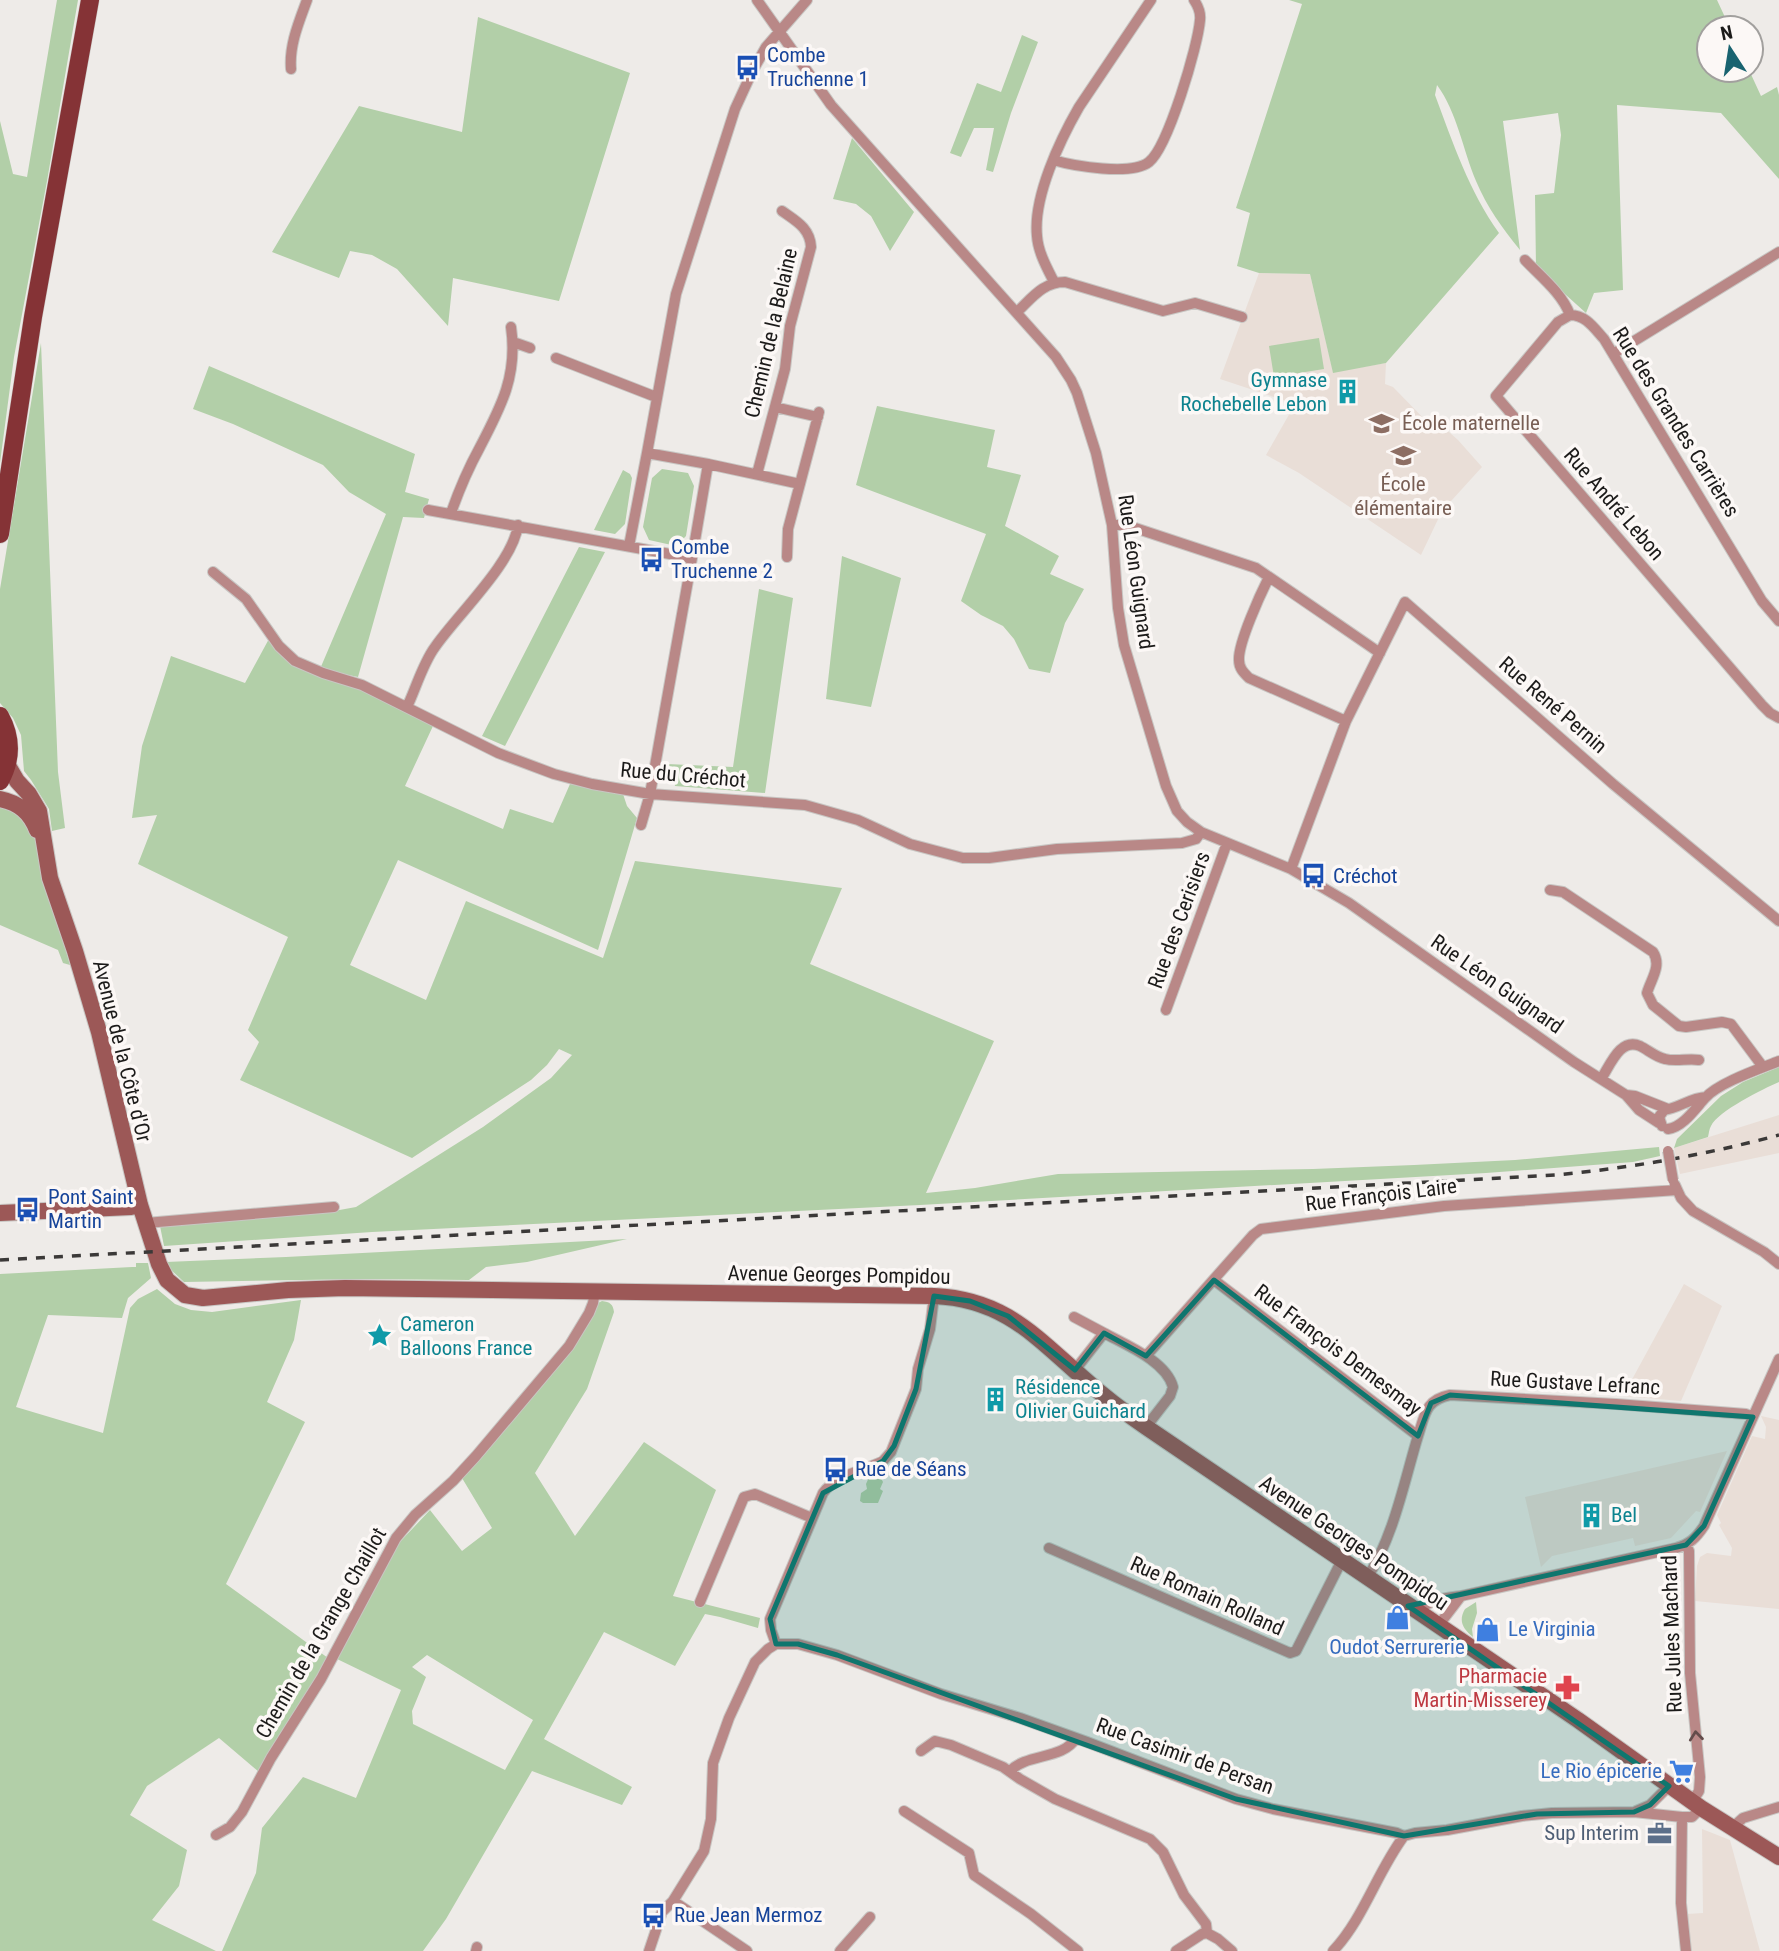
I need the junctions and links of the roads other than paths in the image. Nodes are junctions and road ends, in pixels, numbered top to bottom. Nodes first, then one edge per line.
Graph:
1 (90, 0) edge
2 (307, 0) edge
3 (757, 0) edge
4 (807, 0) edge
5 (1151, 0) edge
6 (1194, 0) edge
7 (779, 33) junction
8 (291, 69) dead end
9 (1053, 160) junction
10 (782, 211) dead end
11 (1779, 253) edge
12 (1525, 260) dead end
13 (1054, 282) junction
14 (1017, 312) junction
15 (1570, 315) junction
16 (1242, 317) dead end
17 (511, 327) dead end
18 (513, 342) junction
19 (530, 348) dead end
20 (1613, 354) junction
21 (556, 358) dead end
22 (656, 397) junction
23 (775, 407) junction
24 (647, 453) junction
25 (708, 464) junction
26 (757, 474) junction
27 (800, 484) junction
28 (428, 510) dead end
29 (451, 513) junction
30 (518, 525) junction
31 (1112, 525) junction
32 (0, 534) edge
33 (629, 546) junction
34 (787, 557) dead end
35 (692, 558) junction
36 (213, 572) dead end
37 (1269, 577) junction
38 (1779, 621) edge
39 (1380, 653) junction
40 (407, 707) junction
41 (0, 716) edge
42 (1779, 718) edge
43 (1346, 721) junction
44 (4, 772) edge
45 (650, 794) junction
46 (0, 799) edge
47 (641, 825) dead end
48 (1201, 832) junction
49 (1227, 843) junction
50 (45, 848) junction
51 (1291, 869) junction
52 (1550, 890) dead end
53 (1779, 921) edge
54 (1167, 1010) dead end
55 (1699, 1060) dead end
56 (1779, 1061) edge
57 (1763, 1067) junction
58 (1601, 1079) junction
59 (1626, 1095) junction
60 (1706, 1097) junction
61 (1669, 1109) junction
62 (1668, 1126) junction
63 (1675, 1185) junction
64 (140, 1205) junction
65 (334, 1207) dead end
66 (0, 1213) edge
67 (146, 1223) junction
68 (159, 1264) joint
69 (1779, 1264) edge
70 (1214, 1279) junction
71 (594, 1291) junction
72 (934, 1296) junction
73 (1074, 1318) dead end
74 (1104, 1333) junction
75 (1146, 1356) junction
76 (1779, 1359) edge
77 (1074, 1370) junction
78 (1753, 1417) junction
79 (1146, 1427) junction
80 (1418, 1436) junction
81 (812, 1518) junction
82 (1686, 1545) junction
83 (1049, 1548) dead end
84 (1342, 1560) junction
85 (1367, 1578) junction
86 (1461, 1596) junction
87 (700, 1601) dead end
88 (1418, 1612) junction
89 (1438, 1626) junction
90 (776, 1644) junction
91 (1076, 1738) junction
92 (921, 1751) dead end
93 (1010, 1771) junction
94 (1669, 1786) junction
95 (1696, 1805) junction
96 (1779, 1807) edge
97 (904, 1811) dead end
98 (1634, 1812) junction
99 (1682, 1817) junction
100 (1733, 1827) junction
101 (216, 1835) dead end
102 (1404, 1836) junction
103 (1779, 1857) edge
104 (673, 1901) junction
105 (870, 1917) dead end
106 (1207, 1933) junction
107 (649, 1951) edge
108 (747, 1951) edge
109 (839, 1951) edge
110 (1078, 1951) edge
111 (1176, 1951) edge
112 (1232, 1951) edge
113 (1334, 1951) edge
114 (1686, 1951) edge

1 - 32 main road
2 - 8 street
3 - 7 street, Rue Léon Guignard
4 - 7 street
5 - 9 street
6 - 9 street
7 - 14 street, Rue Léon Guignard
7 - 22 street
9 - 13 street
10 - 23 street, Chemin de la Belaine
11 - 20 street
12 - 15 street, Rue des Grandes Carrières
13 - 14 street
13 - 16 street
14 - 31 street, Rue Léon Guignard
15 - 20 street, Rue des Grandes Carrières
15 - 42 street, Rue André Lebon
17 - 18 street
18 - 19 street
18 - 29 street
20 - 38 street, Rue des Grandes Carrières
21 - 22 street
22 - 24 street
23 - 26 street, Chemin de la Belaine
23 - 27 street
24 - 25 street
24 - 33 street
25 - 26 street
25 - 35 street
26 - 27 street
27 - 34 street
28 - 29 street
29 - 30 street
30 - 33 street
30 - 40 street
31 - 37 street
31 - 48 street, Rue Léon Guignard
33 - 35 street
35 - 45 street
36 - 40 street, Rue du Créchot
37 - 39 street
37 - 43 street
39 - 43 street, Rue René Pernin
39 - 53 street, Rue René Pernin
40 - 45 street, Rue du Créchot
41 - 44 main road
43 - 51 street, Rue René Pernin
44 - 50 main road, Avenue de la Côte d'Or
45 - 47 street
45 - 48 street, Rue du Créchot
46 - 50 main road, Avenue de la Côte d'Or
48 - 49 street, Rue Léon Guignard
49 - 51 street, Rue Léon Guignard
49 - 54 street, Rue des Cerisiers
50 - 64 main road, Avenue de la Côte d'Or
51 - 58 street, Rue Léon Guignard
52 - 57 street
55 - 58 street
56 - 57 street
57 - 60 street
58 - 59 street, Rue Léon Guignard
59 - 61 street, Rue Léon Guignard
59 - 62 street, Rue Léon Guignard
60 - 61 street
60 - 62 street
61 - 62 street
61 - 62 street
62 - 63 street, bridge
63 - 69 street
63 - 70 street, Rue François Laire
64 - 66 main road
64 - 67 main road, Avenue de la Côte d'Or
65 - 67 street
67 - 68 main road, Avenue de la Côte d'Or
68 - 71 main road, Avenue Georges Pompidou
70 - 75 street, Rue François Laire
70 - 80 street, Rue François Demesmay
71 - 72 main road, Avenue Georges Pompidou
71 - 101 street, Chemin de la Grange Chaillot
72 - 77 main road, Avenue Georges Pompidou
72 - 81 street
73 - 74 street
74 - 75 street
74 - 77 street
75 - 79 street
76 - 78 street, Rue Jules Machard
77 - 79 main road, Avenue Georges Pompidou
78 - 80 street, Rue Gustave Lefranc
78 - 82 street, Rue Jules Machard
79 - 84 main road, Avenue Georges Pompidou
80 - 85 street, Rue François Demesmay
81 - 87 street
81 - 90 street
82 - 86 street
95 -> 82 street, Rue Jules Machard
83 - 84 street, Rue Romain Rolland
84 - 85 main road, Avenue Georges Pompidou
85 - 88 main road, Avenue Georges Pompidou
86 - 88 street
86 - 89 street
88 - 89 main road, Avenue Georges Pompidou
89 - 94 main road, Avenue Georges Pompidou
90 - 91 street, Rue Casimir de Persan
90 - 104 street
91 - 93 street
91 - 102 street, Rue Casimir de Persan
92 - 93 street
93 - 106 street
94 - 95 main road, Avenue Georges Pompidou
94 - 98 street
95 - 99 street
95 - 100 main road, Avenue Georges Pompidou
96 - 100 street
97 - 110 street
98 - 99 street, Rue Casimir de Persan
98 - 102 street, Rue Casimir de Persan
99 - 114 street
100 - 103 main road, Avenue Georges Pompidou
102 - 113 street
104 - 107 street
104 - 108 street
105 - 109 street
106 - 111 street
106 - 112 street

